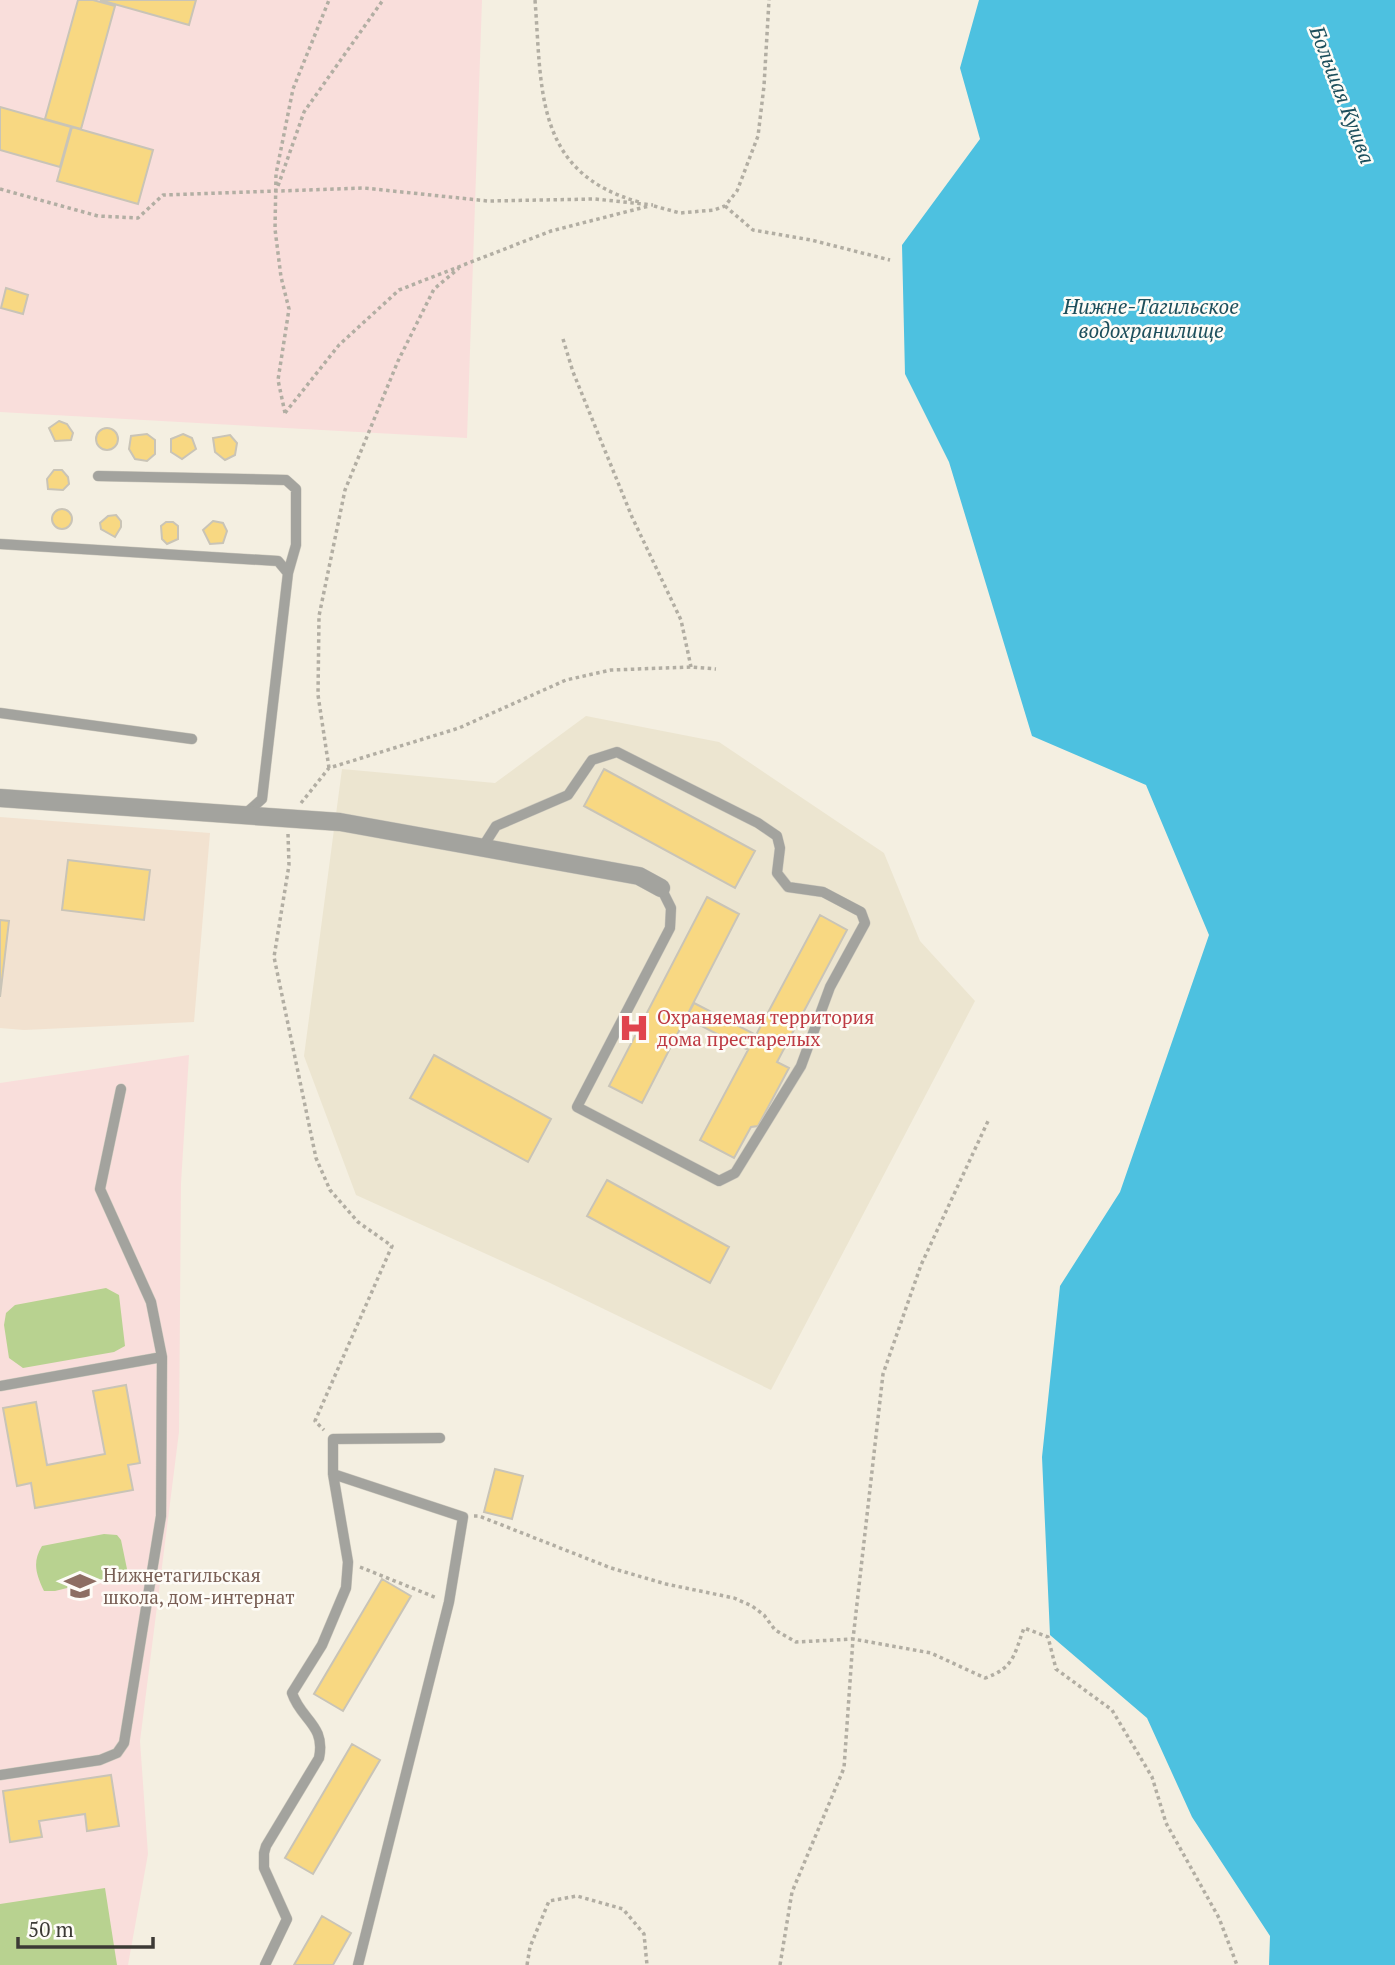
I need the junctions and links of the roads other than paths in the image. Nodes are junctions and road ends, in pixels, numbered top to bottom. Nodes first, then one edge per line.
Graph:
1 (98, 476) dead end
2 (0, 544) edge
3 (288, 573) junction
4 (0, 713) edge
5 (191, 739) dead end
6 (0, 798) edge
7 (244, 816) junction
8 (482, 848) junction
9 (661, 888) joint
10 (121, 1089) dead end
11 (162, 1357) junction
12 (0, 1386) edge
13 (440, 1438) dead end
14 (333, 1474) junction
15 (0, 1775) edge
16 (265, 1965) edge
17 (358, 1965) edge

1 - 3 lane
2 - 3 lane
3 - 7 lane
4 - 5 lane
6 - 7 street
7 - 8 street
8 - 9 street
8 - 9 lane
10 - 11 lane
11 - 12 lane
11 - 15 lane
13 - 14 lane
14 - 16 lane
14 - 17 lane

